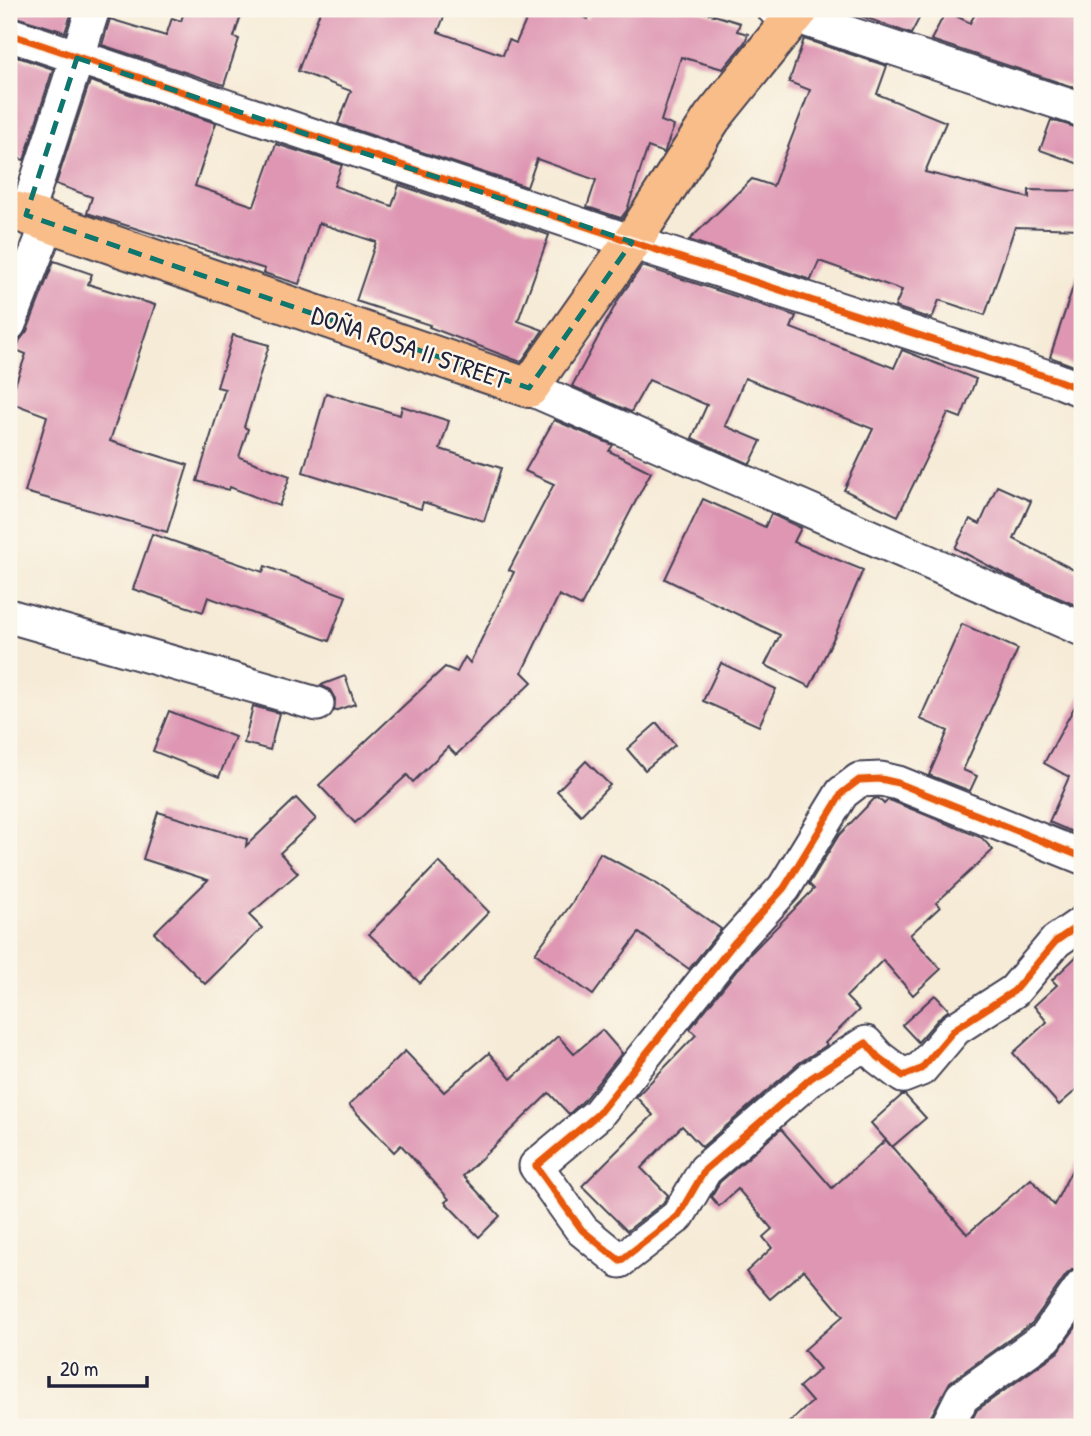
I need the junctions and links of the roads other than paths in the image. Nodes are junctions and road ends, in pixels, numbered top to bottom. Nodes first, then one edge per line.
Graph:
1 (93, 9) edge
2 (790, 11) edge
3 (9, 34) edge
4 (77, 58) junction
5 (1082, 110) edge
6 (28, 216) edge
7 (632, 242) junction
8 (9, 324) edge
9 (529, 387) junction
10 (1082, 390) edge
11 (9, 616) edge
12 (1082, 629) edge
13 (317, 704) dead end
14 (1082, 857) edge
15 (1082, 923) edge
16 (1082, 1286) edge
17 (947, 1427) edge

1 - 4 street
2 - 5 street
2 - 7 main road, DOÑA ROSA II STREET
3 - 4 street
4 - 6 street
4 - 7 street
6 - 8 street
6 - 9 main road, DOÑA ROSA II STREET
7 - 9 main road, DOÑA ROSA II STREET
7 - 10 street
9 - 12 street
11 - 13 street
14 - 15 street
16 - 17 street

